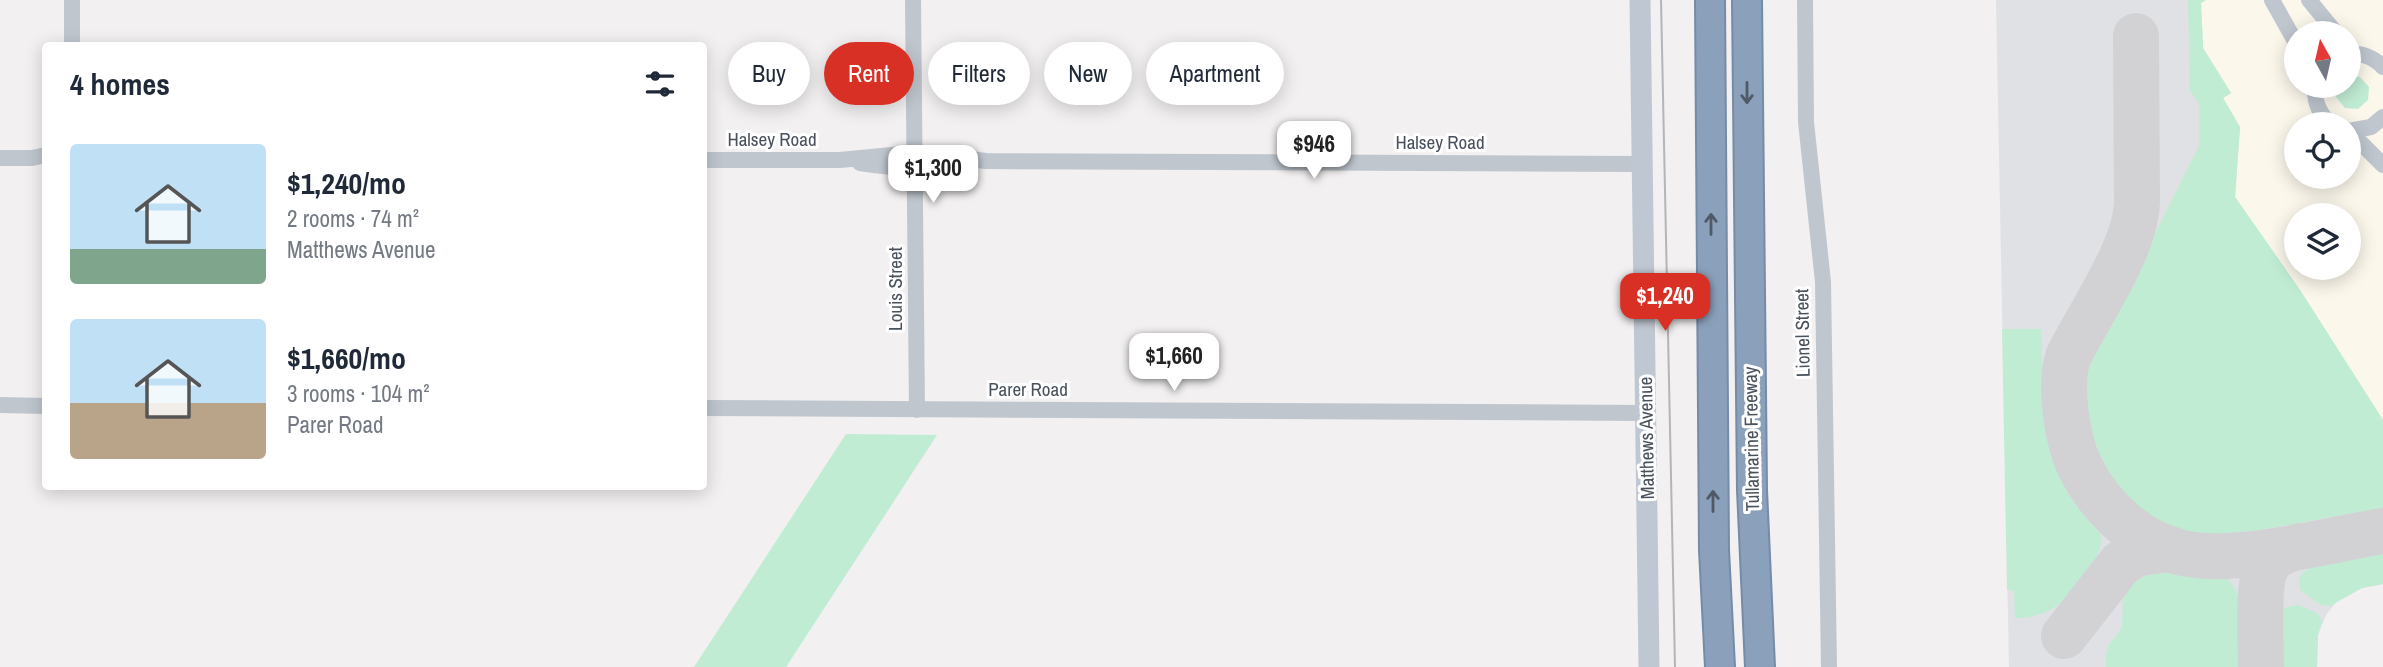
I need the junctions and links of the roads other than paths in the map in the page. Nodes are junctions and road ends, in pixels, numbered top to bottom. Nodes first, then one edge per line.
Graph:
1 (72, 0) edge
2 (913, 0) edge
3 (1640, 0) edge
4 (1710, 0) edge
5 (1748, 0) edge
6 (1805, 0) edge
7 (2272, 0) edge
8 (2309, 0) edge
9 (2326, 21) edge
10 (2284, 22) edge
11 (72, 42) edge
12 (2383, 117) edge
13 (2361, 129) edge
14 (2361, 143) edge
15 (0, 158) edge
16 (41, 159) edge
17 (707, 160) edge
18 (915, 161) junction
19 (1641, 164) junction
20 (2383, 165) edge
21 (0, 405) edge
22 (42, 406) edge
23 (707, 408) edge
24 (917, 410) junction
25 (1645, 413) junction
26 (1754, 546) junction
27 (1648, 667) edge
28 (1718, 667) edge
29 (1759, 667) edge
30 (1768, 667) edge
31 (1829, 667) edge

1 - 11 street
2 - 18 street, Louis Street
3 - 19 main road, Matthews Avenue
28 -> 4 highway, Tullamarine Freeway
5 -> 26 highway, Tullamarine Freeway
6 - 31 street, Lionel Street
7 - 10 street
8 - 9 street
12 - 13 street
14 - 20 street
15 - 16 street
17 - 18 street, Halsey Road
18 - 19 street, Halsey Road
18 - 24 street, Louis Street
19 - 25 main road, Matthews Avenue
21 - 22 street
23 - 24 street, Parer Road
24 - 25 street, Parer Road
25 - 27 main road, Matthews Avenue
26 - 29 highway, Tullamarine Freeway
26 - 30 highway

